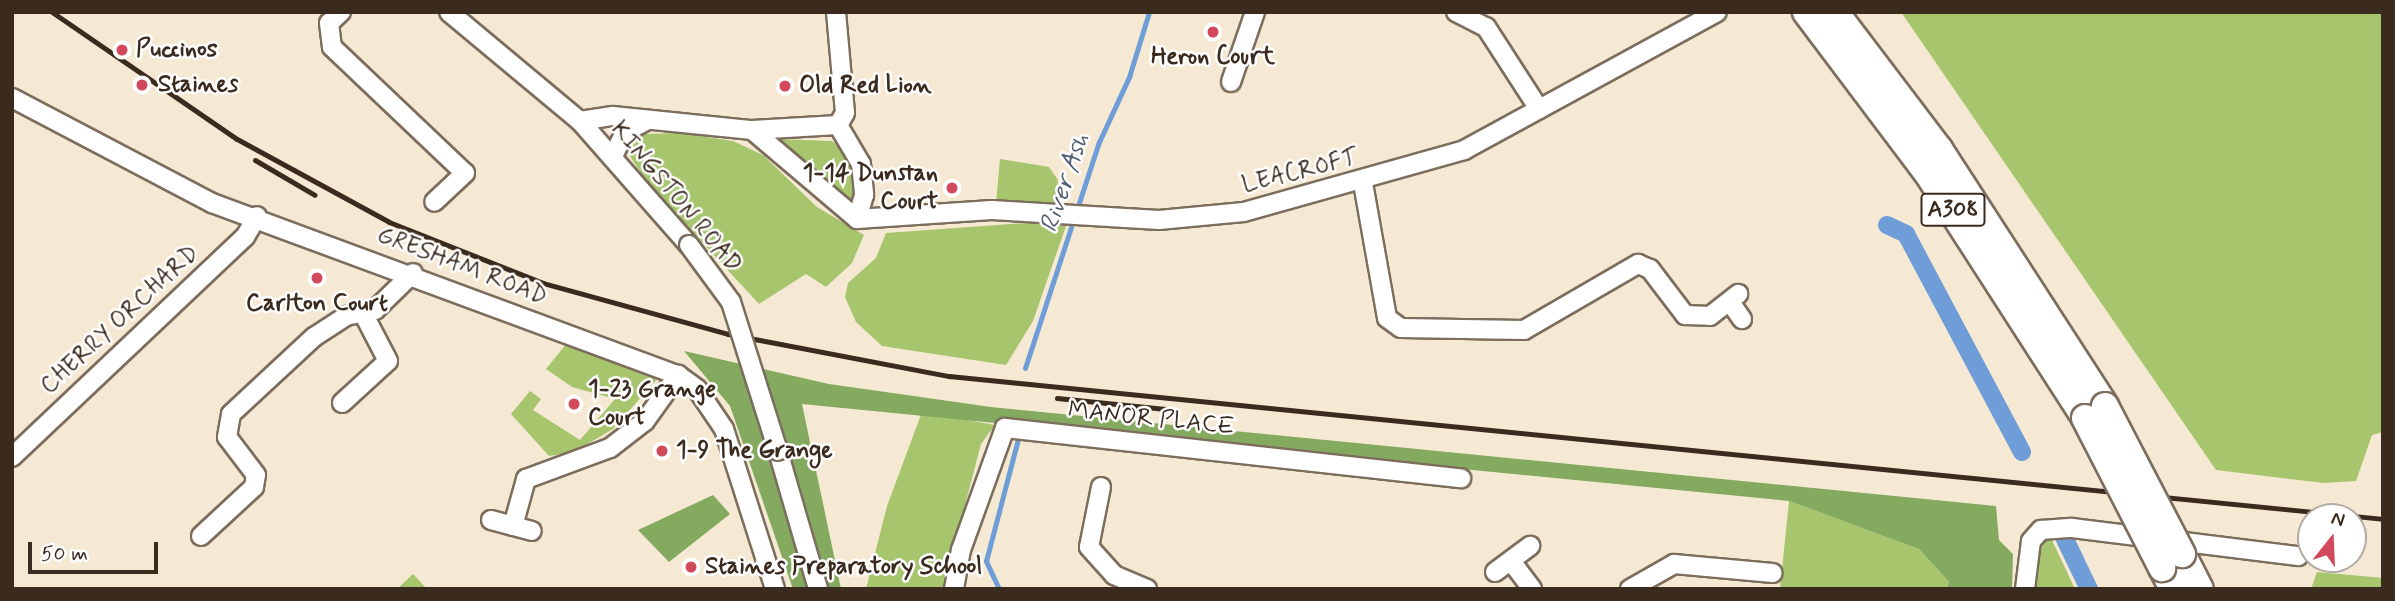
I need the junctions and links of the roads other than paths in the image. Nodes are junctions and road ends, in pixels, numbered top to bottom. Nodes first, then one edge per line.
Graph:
1 (341, 12) edge
2 (449, 12) edge
3 (836, 12) edge
4 (1255, 12) edge
5 (1456, 12) edge
6 (1717, 12) edge
7 (1806, 12) edge
8 (1835, 12) edge
9 (1231, 82) dead end
10 (12, 98) edge
11 (1539, 109) junction
12 (648, 120) junction
13 (580, 121) junction
14 (838, 125) junction
15 (752, 130) junction
16 (613, 156) junction
17 (1363, 183) junction
18 (434, 202) dead end
19 (257, 216) junction
20 (857, 219) junction
21 (413, 272) junction
22 (363, 313) junction
23 (1742, 319) dead end
24 (678, 375) junction
25 (342, 403) dead end
26 (2095, 412) junction
27 (12, 457) edge
28 (1461, 478) dead end
29 (1101, 487) dead end
30 (491, 520) dead end
31 (513, 526) junction
32 (532, 531) dead end
33 (201, 536) dead end
34 (1530, 546) dead end
35 (2297, 556) edge
36 (1511, 561) junction
37 (2173, 570) edge
38 (1495, 572) dead end
39 (1773, 573) dead end
40 (775, 589) edge
41 (818, 589) edge
42 (954, 589) edge
43 (1147, 589) edge
44 (1532, 589) edge
45 (1630, 589) edge
46 (2025, 589) edge
47 (2200, 589) edge

1 - 18 street
2 - 13 street, KINGSTON ROAD
3 - 14 street
4 - 9 street
5 - 11 street
6 - 11 street, LEACROFT
7 - 26 highway, A308
8 - 26 highway, A308
10 - 19 street, GRESHAM ROAD
11 - 17 street, LEACROFT
12 - 13 street
12 - 15 street
12 - 16 street
13 - 16 street, KINGSTON ROAD
14 - 15 street
14 - 20 street
15 - 20 street
16 - 41 street, KINGSTON ROAD, bridge
17 - 20 street, LEACROFT
17 - 23 street
19 - 21 street, GRESHAM ROAD
19 - 27 street, CHERRY ORCHARD
21 - 22 street
21 - 24 street, GRESHAM ROAD
22 - 25 street
22 - 33 street
24 - 31 street
24 - 40 street, GRESHAM ROAD
26 - 37 highway, A308, bridge
28 - 42 street, MANOR PLACE
29 - 43 street
30 - 31 street
31 - 32 street
34 - 36 street
35 - 46 street
36 - 38 street
36 - 44 street
37 - 47 highway, A308
39 - 45 street

